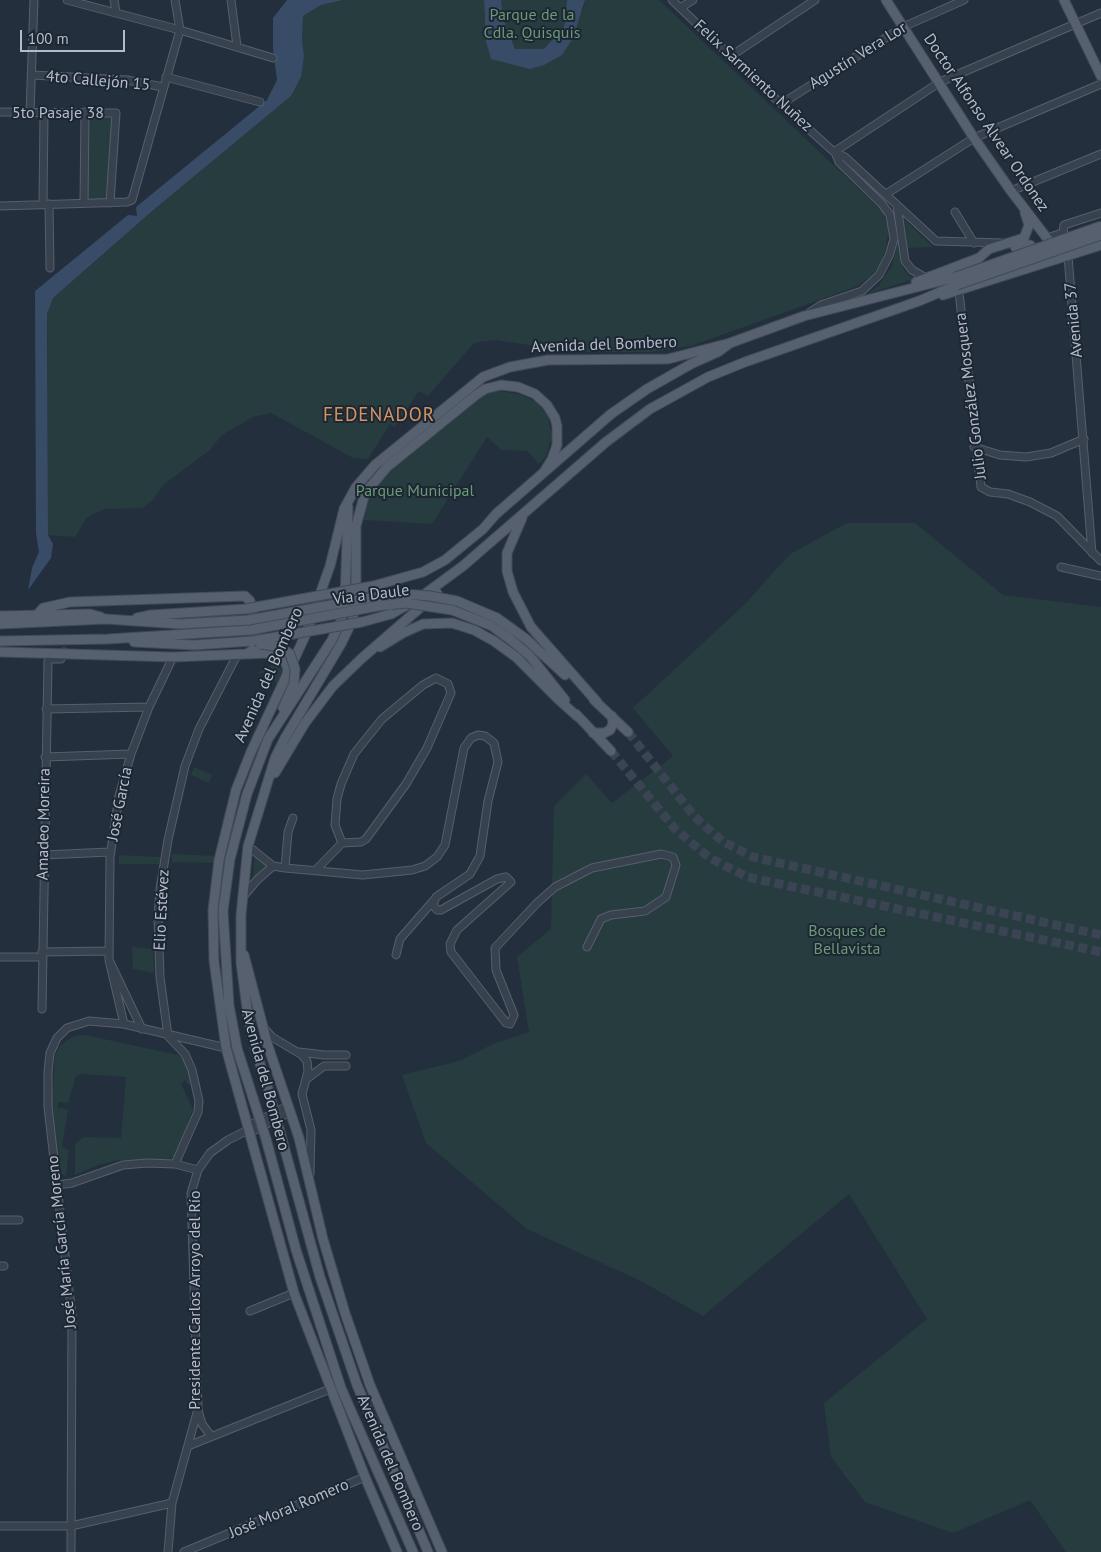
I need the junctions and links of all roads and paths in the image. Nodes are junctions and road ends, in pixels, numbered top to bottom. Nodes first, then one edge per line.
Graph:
1 (34, 0) edge
2 (67, 0) edge
3 (114, 0) edge
4 (175, 0) edge
5 (231, 0) edge
6 (672, 0) edge
7 (692, 0) edge
8 (815, 0) edge
9 (886, 0) edge
10 (964, 0) edge
11 (1064, 0) edge
12 (680, 8) junction
13 (116, 12) junction
14 (1101, 13) edge
15 (1076, 24) junction
16 (903, 26) junction
17 (180, 30) junction
18 (237, 46) junction
19 (731, 56) junction
20 (273, 58) dead end
21 (32, 75) junction
22 (1101, 76) edge
23 (166, 77) junction
24 (940, 82) junction
25 (1101, 84) edge
26 (164, 87) junction
27 (260, 102) dead end
28 (781, 104) junction
29 (0, 112) edge
30 (85, 112) junction
31 (30, 113) junction
32 (44, 114) junction
33 (974, 138) junction
34 (834, 152) junction
35 (1101, 154) edge
36 (1011, 191) junction
37 (886, 194) junction
38 (1018, 200) junction
39 (84, 203) junction
40 (110, 203) junction
41 (46, 204) junction
42 (897, 205) junction
43 (0, 206) edge
44 (956, 212) dead end
45 (1101, 213) edge
46 (1101, 226) edge
47 (1101, 231) edge
48 (1062, 233) junction
49 (1101, 235) edge
50 (1050, 242) junction
51 (974, 243) junction
52 (1007, 243) junction
53 (1062, 245) junction
54 (1101, 245) edge
55 (1068, 256) junction
56 (979, 258) junction
57 (50, 268) dead end
58 (1032, 268) junction
59 (926, 278) junction
60 (957, 284) junction
61 (872, 298) junction
62 (804, 316) junction
63 (730, 343) junction
64 (1084, 439) junction
65 (974, 447) junction
66 (544, 472) junction
67 (349, 500) junction
68 (525, 512) junction
69 (1092, 554) junction
70 (1101, 561) edge
71 (463, 566) junction
72 (1061, 567) dead end
73 (1101, 576) edge
74 (0, 616) edge
75 (36, 616) junction
76 (106, 619) junction
77 (132, 619) junction
78 (494, 622) junction
79 (0, 624) edge
80 (250, 625) junction
81 (108, 639) junction
82 (0, 641) edge
83 (253, 642) junction
84 (0, 652) edge
85 (64, 652) junction
86 (237, 655) junction
87 (247, 655) junction
88 (173, 657) junction
89 (360, 659) junction
90 (290, 682) junction
91 (597, 702) junction
92 (149, 707) junction
93 (46, 709) junction
94 (612, 716) junction
95 (578, 717) junction
96 (628, 732) tunnel mouth
97 (593, 733) junction
98 (268, 739) junction
99 (611, 751) tunnel mouth
100 (130, 754) junction
101 (45, 757) junction
102 (263, 793) junction
103 (293, 818) dead end
104 (342, 843) junction
105 (248, 846) junction
106 (110, 852) junction
107 (44, 855) junction
108 (273, 866) junction
109 (285, 868) junction
110 (316, 870) junction
111 (242, 898) junction
112 (434, 900) junction
113 (240, 940) junction
114 (587, 947) dead end
115 (108, 951) junction
116 (42, 954) junction
117 (396, 955) dead end
118 (0, 957) edge
119 (109, 960) junction
120 (42, 1009) dead end
121 (124, 1024) junction
122 (262, 1026) junction
123 (142, 1029) junction
124 (168, 1036) junction
125 (226, 1048) junction
126 (297, 1051) junction
127 (346, 1055) dead end
128 (346, 1066) dead end
129 (305, 1083) junction
130 (289, 1109) junction
131 (248, 1130) junction
132 (175, 1164) junction
133 (198, 1170) junction
134 (310, 1182) junction
135 (57, 1185) junction
136 (0, 1220) edge
137 (19, 1220) dead end
138 (294, 1293) junction
139 (250, 1311) dead end
140 (330, 1389) junction
141 (198, 1409) junction
142 (211, 1436) junction
143 (188, 1446) junction
144 (365, 1477) junction
145 (172, 1503) junction
146 (0, 1526) edge
147 (70, 1526) junction
148 (71, 1552) edge
149 (168, 1552) edge
150 (184, 1552) edge
151 (397, 1552) edge
152 (412, 1552) edge
153 (428, 1552) edge
154 (442, 1552) edge

1 - 21 street
2 - 13 street
3 - 13 street
4 - 17 street
5 - 18 street
6 - 12 street, Felix Sarmiento Nuñez
7 - 12 street
8 - 19 street
9 - 16 main road, Doctor Alfonso Alvear Ordonez
10 - 16 street, Agustín Vera Lor
11 - 15 main road
12 - 19 street, Felix Sarmiento Nuñez
13 - 17 street
14 - 15 street
15 - 22 main road
15 - 24 street
16 - 24 main road, Doctor Alfonso Alvear Ordonez
16 - 28 street, Agustín Vera Lor
17 - 18 street
17 - 23 street
18 - 20 street
19 - 28 street, Felix Sarmiento Nuñez
21 - 26 street, 4to Callejón 15
21 - 31 street
23 - 26 street
23 - 27 street
24 - 33 main road, Doctor Alfonso Alvear Ordonez
24 - 34 street
25 - 33 street
26 - 40 street
28 - 34 street, Felix Sarmiento Nuñez
29 - 31 street, 5to Pasaje 38
30 - 32 street, 5to Pasaje 38
30 - 39 street
30 - 40 street, 5to Pasaje 38
31 - 32 street, 5to Pasaje 38
32 - 41 street
33 - 36 main road, Doctor Alfonso Alvear Ordonez
33 - 37 street
34 - 37 street, Felix Sarmiento Nuñez
34 - 62 street, Felix Sarmiento Nuñez
35 - 36 street
36 - 38 main road, Doctor Alfonso Alvear Ordonez
37 - 42 street, Felix Sarmiento Nuñez
38 - 50 main road, Doctor Alfonso Alvear Ordonez
38 - 52 main road
39 - 40 street
39 - 41 street
41 - 43 street
41 - 57 street
42 - 51 street, Felix Sarmiento Nuñez
42 - 59 street
44 - 51 street
45 - 48 street
46 - 60 main road, bridge
47 - 53 main road
48 - 50 street
48 - 53 street
49 - 60 main road, bridge
50 - 53 main road
50 - 55 main road, Doctor Alfonso Alvear Ordonez
51 - 52 street, Felix Sarmiento Nuñez
52 - 56 main road
54 - 55 main road
55 - 58 main road
55 - 64 street, Avenida 37
56 - 58 main road
56 - 59 main road
58 - 60 main road
59 - 61 main road
60 - 61 main road
60 - 65 street, Julio González Mosquera
60 - 68 main road
61 - 62 main road
62 - 63 main road
63 - 66 main road, Vía a Daule
63 - 67 main road, Avenida del Bombero
64 - 65 street
64 - 69 street, Avenida 37
65 - 69 street, Julio González Mosquera
66 - 77 main road, Vía a Daule, bridge
66 - 102 main road
67 - 90 main road, Avenida del Bombero
67 - 98 main road, Avenida del Bombero
68 - 71 main road
68 - 91 main road
69 - 70 street
71 - 83 main road, Vía a Daule, bridge
71 - 89 main road
72 - 73 street
74 - 75 main road, Vía a Daule
75 - 76 main road, Vía a Daule
75 - 87 main road
76 - 77 main road, Vía a Daule
76 - 79 main road, Vía a Daule
77 - 80 main road, Vía a Daule
78 - 80 main road, Vía a Daule, bridge
78 - 91 main road, Vía a Daule
78 - 95 main road, Vía a Daule
80 - 81 main road, Vía a Daule
81 - 82 main road, Vía a Daule
81 - 83 main road, Vía a Daule
83 - 90 main road, bridge
84 - 85 main road
85 - 88 main road
85 - 93 street, Amadeo Moreira
86 - 87 main road
86 - 88 main road
86 - 124 street, Elio Estévez
87 - 90 main road
88 - 92 street, José García
89 - 95 main road
89 - 102 main road
90 - 98 main road
90 - 125 main road, Avenida del Bombero
91 - 94 main road, Vía a Daule
92 - 93 street
92 - 100 street, José García
93 - 101 street, Amadeo Moreira
94 - 96 main road, Vía a Daule
94 - 97 main road
95 - 97 main road, Vía a Daule
97 - 99 main road, Vía a Daule
98 - 152 main road, Avenida del Bombero, bridge
100 - 101 street
100 - 106 street, José García
101 - 107 street, Amadeo Moreira
102 - 105 main road, Avenida del Bombero
103 - 109 street
104 - 104 street
104 - 110 street
105 - 108 street
105 - 111 main road, Avenida del Bombero
106 - 107 street
106 - 115 street, José García
107 - 116 street, Amadeo Moreira
108 - 109 street
108 - 111 street
109 - 110 street
110 - 112 street
111 - 113 main road, Avenida del Bombero
112 - 114 street
112 - 117 street
113 - 122 main road, Avenida del Bombero
113 - 153 main road, Avenida del Bombero, bridge
115 - 116 street
115 - 119 street, José García
116 - 118 street
116 - 120 street, Amadeo Moreira
119 - 121 street, José García
119 - 123 street, José García
121 - 123 street
121 - 135 street, José María García Moreno
122 - 126 street
122 - 130 main road, Avenida del Bombero
123 - 124 street
124 - 125 street
124 - 132 street
125 - 131 main road, Avenida del Bombero
126 - 127 street
126 - 129 street
128 - 129 street
129 - 134 street
130 - 131 street, Presidente Carlos Arroyo del Río
130 - 134 main road, Avenida del Bombero
131 - 133 street, Presidente Carlos Arroyo del Río
131 - 138 main road, Avenida del Bombero
132 - 133 street
132 - 135 street
133 - 141 street, Presidente Carlos Arroyo del Río
134 - 154 main road, Avenida del Bombero
135 - 147 street, José María García Moreno
136 - 137 street
138 - 139 street
138 - 140 main road, Avenida del Bombero
140 - 142 street
140 - 144 main road, Avenida del Bombero
141 - 142 street
141 - 143 street, Presidente Carlos Arroyo del Río
142 - 143 street
143 - 145 street, Presidente Carlos Arroyo del Río
144 - 150 street, José Moral Romero
144 - 151 main road, Avenida del Bombero
145 - 147 street
145 - 149 street, Presidente Carlos Arroyo del Río
146 - 147 street
147 - 148 street, José María García Moreno

